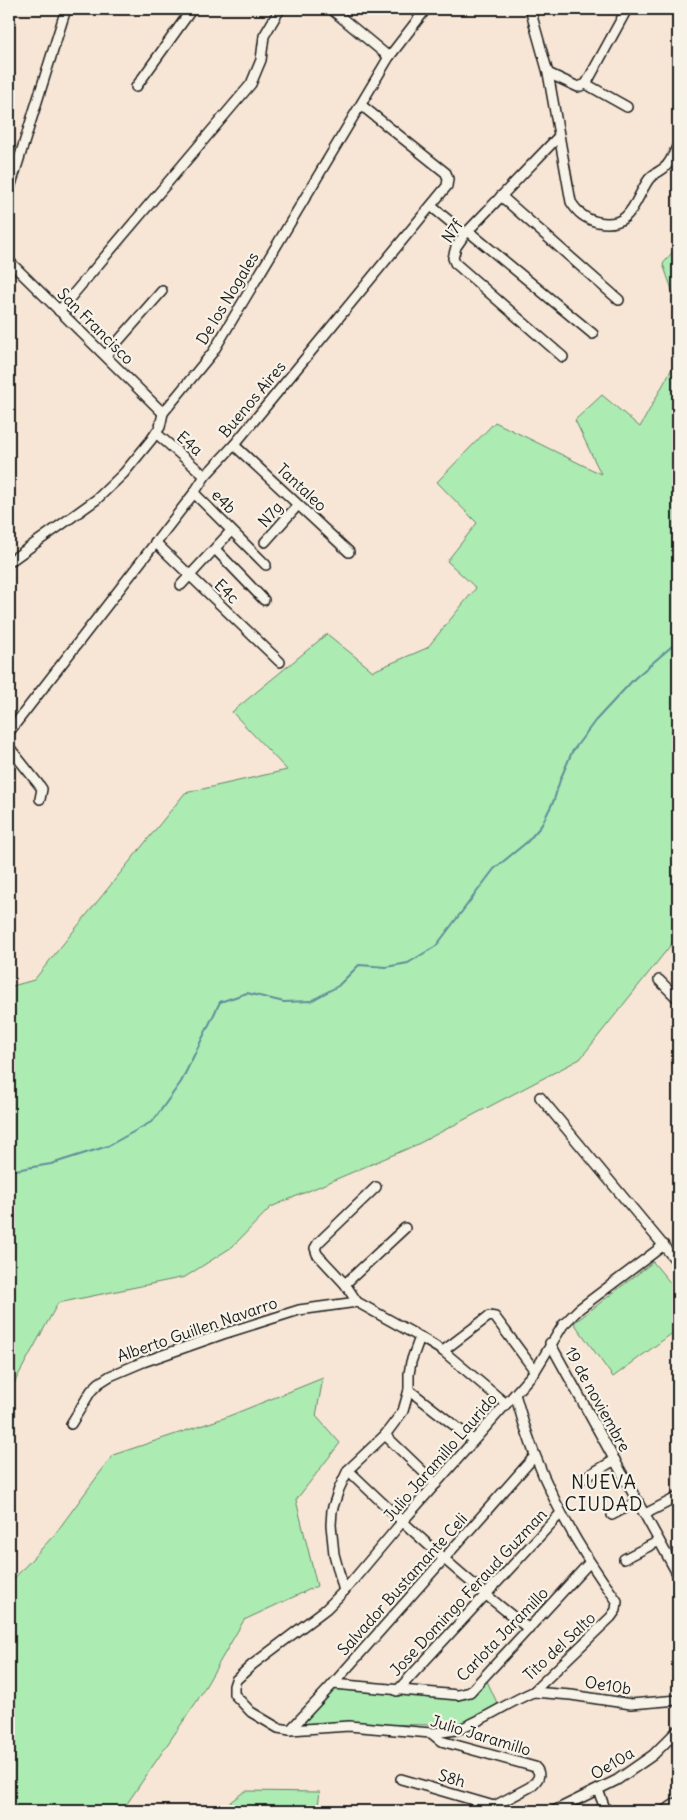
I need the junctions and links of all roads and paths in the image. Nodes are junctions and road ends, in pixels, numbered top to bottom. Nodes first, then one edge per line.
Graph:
1 (66, 9) edge
2 (192, 9) edge
3 (280, 9) edge
4 (331, 9) edge
5 (426, 9) edge
6 (530, 9) edge
7 (627, 9) edge
8 (389, 57) junction
9 (548, 73) junction
10 (586, 84) junction
11 (136, 87) dead end
12 (361, 105) junction
13 (627, 107) dead end
14 (559, 136) junction
15 (678, 145) edge
16 (9, 191) edge
17 (501, 196) junction
18 (431, 206) junction
19 (466, 232) junction
20 (9, 261) edge
21 (162, 291) dead end
22 (619, 300) dead end
23 (59, 311) junction
24 (593, 334) dead end
25 (106, 355) junction
26 (562, 357) dead end
27 (162, 413) junction
28 (156, 433) junction
29 (234, 444) junction
30 (204, 476) junction
31 (194, 493) junction
32 (298, 505) junction
33 (231, 531) junction
34 (155, 542) junction
35 (265, 542) dead end
36 (215, 549) junction
37 (349, 552) dead end
38 (9, 562) edge
39 (266, 565) dead end
40 (190, 576) junction
41 (181, 585) dead end
42 (264, 600) dead end
43 (280, 662) dead end
44 (9, 732) edge
45 (9, 747) edge
46 (40, 799) dead end
47 (659, 980) dead end
48 (678, 999) edge
49 (540, 1097) dead end
50 (376, 1187) dead end
51 (405, 1228) dead end
52 (664, 1245) junction
53 (678, 1263) edge
54 (344, 1284) junction
55 (357, 1302) junction
56 (420, 1337) junction
57 (550, 1344) junction
58 (443, 1352) junction
59 (535, 1371) junction
60 (409, 1390) junction
61 (515, 1394) junction
62 (506, 1404) junction
63 (71, 1424) dead end
64 (384, 1435) junction
65 (473, 1440) junction
66 (534, 1457) junction
67 (615, 1460) junction
68 (348, 1470) junction
69 (582, 1479) dead end
70 (436, 1484) junction
71 (678, 1498) edge
72 (638, 1501) junction
73 (560, 1514) junction
74 (644, 1514) junction
75 (612, 1515) dead end
76 (402, 1522) junction
77 (659, 1541) junction
78 (674, 1556) edge
79 (443, 1559) junction
80 (624, 1559) dead end
81 (589, 1563) junction
82 (678, 1575) edge
83 (344, 1591) junction
84 (485, 1595) junction
85 (529, 1629) junction
86 (333, 1684) junction
87 (397, 1690) junction
88 (533, 1692) junction
89 (678, 1700) edge
90 (290, 1730) junction
91 (678, 1730) edge
92 (431, 1733) junction
93 (402, 1779) dead end
94 (598, 1790) junction
95 (678, 1802) edge
96 (494, 1806) junction
97 (485, 1811) edge
98 (555, 1811) edge
99 (606, 1811) edge
100 (664, 1811) edge

1 - 16 street
2 - 11 street
3 - 23 street
4 - 8 street
5 - 8 street, De los Nogales
6 - 9 street
7 - 10 street
8 - 12 street, De los Nogales
9 - 10 street
9 - 14 street
10 - 13 street
12 - 18 street, Buenos Aires
12 - 27 street, De los Nogales
14 - 15 street
14 - 17 street, N7f
17 - 19 street, N7f
17 - 22 street
18 - 19 street
18 - 29 street, Buenos Aires
19 - 24 street
19 - 26 street, N7f
20 - 23 street, San Francisco
21 - 25 street
23 - 25 street, San Francisco
25 - 27 street, San Francisco
27 - 28 street, De los Nogales
28 - 30 street, E4a
28 - 38 street, De los Nogales
29 - 30 street, Buenos Aires
29 - 32 street, Tantaleo
30 - 31 street, Buenos Aires
31 - 33 street, e4b
31 - 34 street, Buenos Aires
32 - 35 street, N7g
32 - 37 street, Tantaleo
33 - 36 street
33 - 39 street, e4b
34 - 40 street, E4c
34 - 44 street, Buenos Aires
36 - 40 street
36 - 42 street
40 - 41 street
40 - 43 street, E4c
45 - 46 street
47 - 48 street
49 - 52 street
50 - 54 street
51 - 54 street
52 - 53 street
52 - 57 street, Julio Jaramillo Laurido
54 - 55 street
55 - 56 street
55 - 63 street, Alberto Guillen Navarro
56 - 58 street
56 - 60 street
57 - 59 street, Julio Jaramillo Laurido
57 - 67 street, 19 de noviembre
58 - 59 street
58 - 62 street
59 - 61 street, Julio Jaramillo Laurido
60 - 64 street
60 - 65 street
61 - 62 street, Julio Jaramillo Laurido
61 - 66 street
62 - 65 street, Julio Jaramillo Laurido
64 - 68 street
64 - 70 street
65 - 70 street, Julio Jaramillo Laurido
66 - 73 street
66 - 79 street, Salvador Bustamante Celi
67 - 69 street
67 - 72 street, 19 de noviembre
68 - 76 street
68 - 83 street
70 - 76 street, Julio Jaramillo Laurido
71 - 74 street
72 - 74 street, 19 de noviembre
72 - 75 street
73 - 81 street
73 - 84 street, Jose Domingo Feraud Guzman
74 - 77 street, 19 de noviembre
76 - 79 street
76 - 83 street, Julio Jaramillo Laurido
77 - 78 street, 19 de noviembre
77 - 80 street
78 - 82 street, 19 de noviembre
79 - 84 street
79 - 86 street, Salvador Bustamante Celi
81 - 85 street, Carlota Jaramillo
81 - 88 street, Tito del Salto
83 - 90 street, Julio Jaramillo Laurido
84 - 85 street
84 - 87 street, Jose Domingo Feraud Guzman
85 - 87 street, Carlota Jaramillo
86 - 87 street, Carlota Jaramillo
86 - 90 street, Salvador Bustamante Celi
88 - 89 street, Oe10b
88 - 92 street, Tito del Salto
90 - 92 street, Julio Jaramillo
91 - 94 street, Oe10a
92 - 96 street, Julio Jaramillo
93 - 96 street, S8h
94 - 98 street, Oe10a
94 - 99 street
95 - 100 street
96 - 97 street

